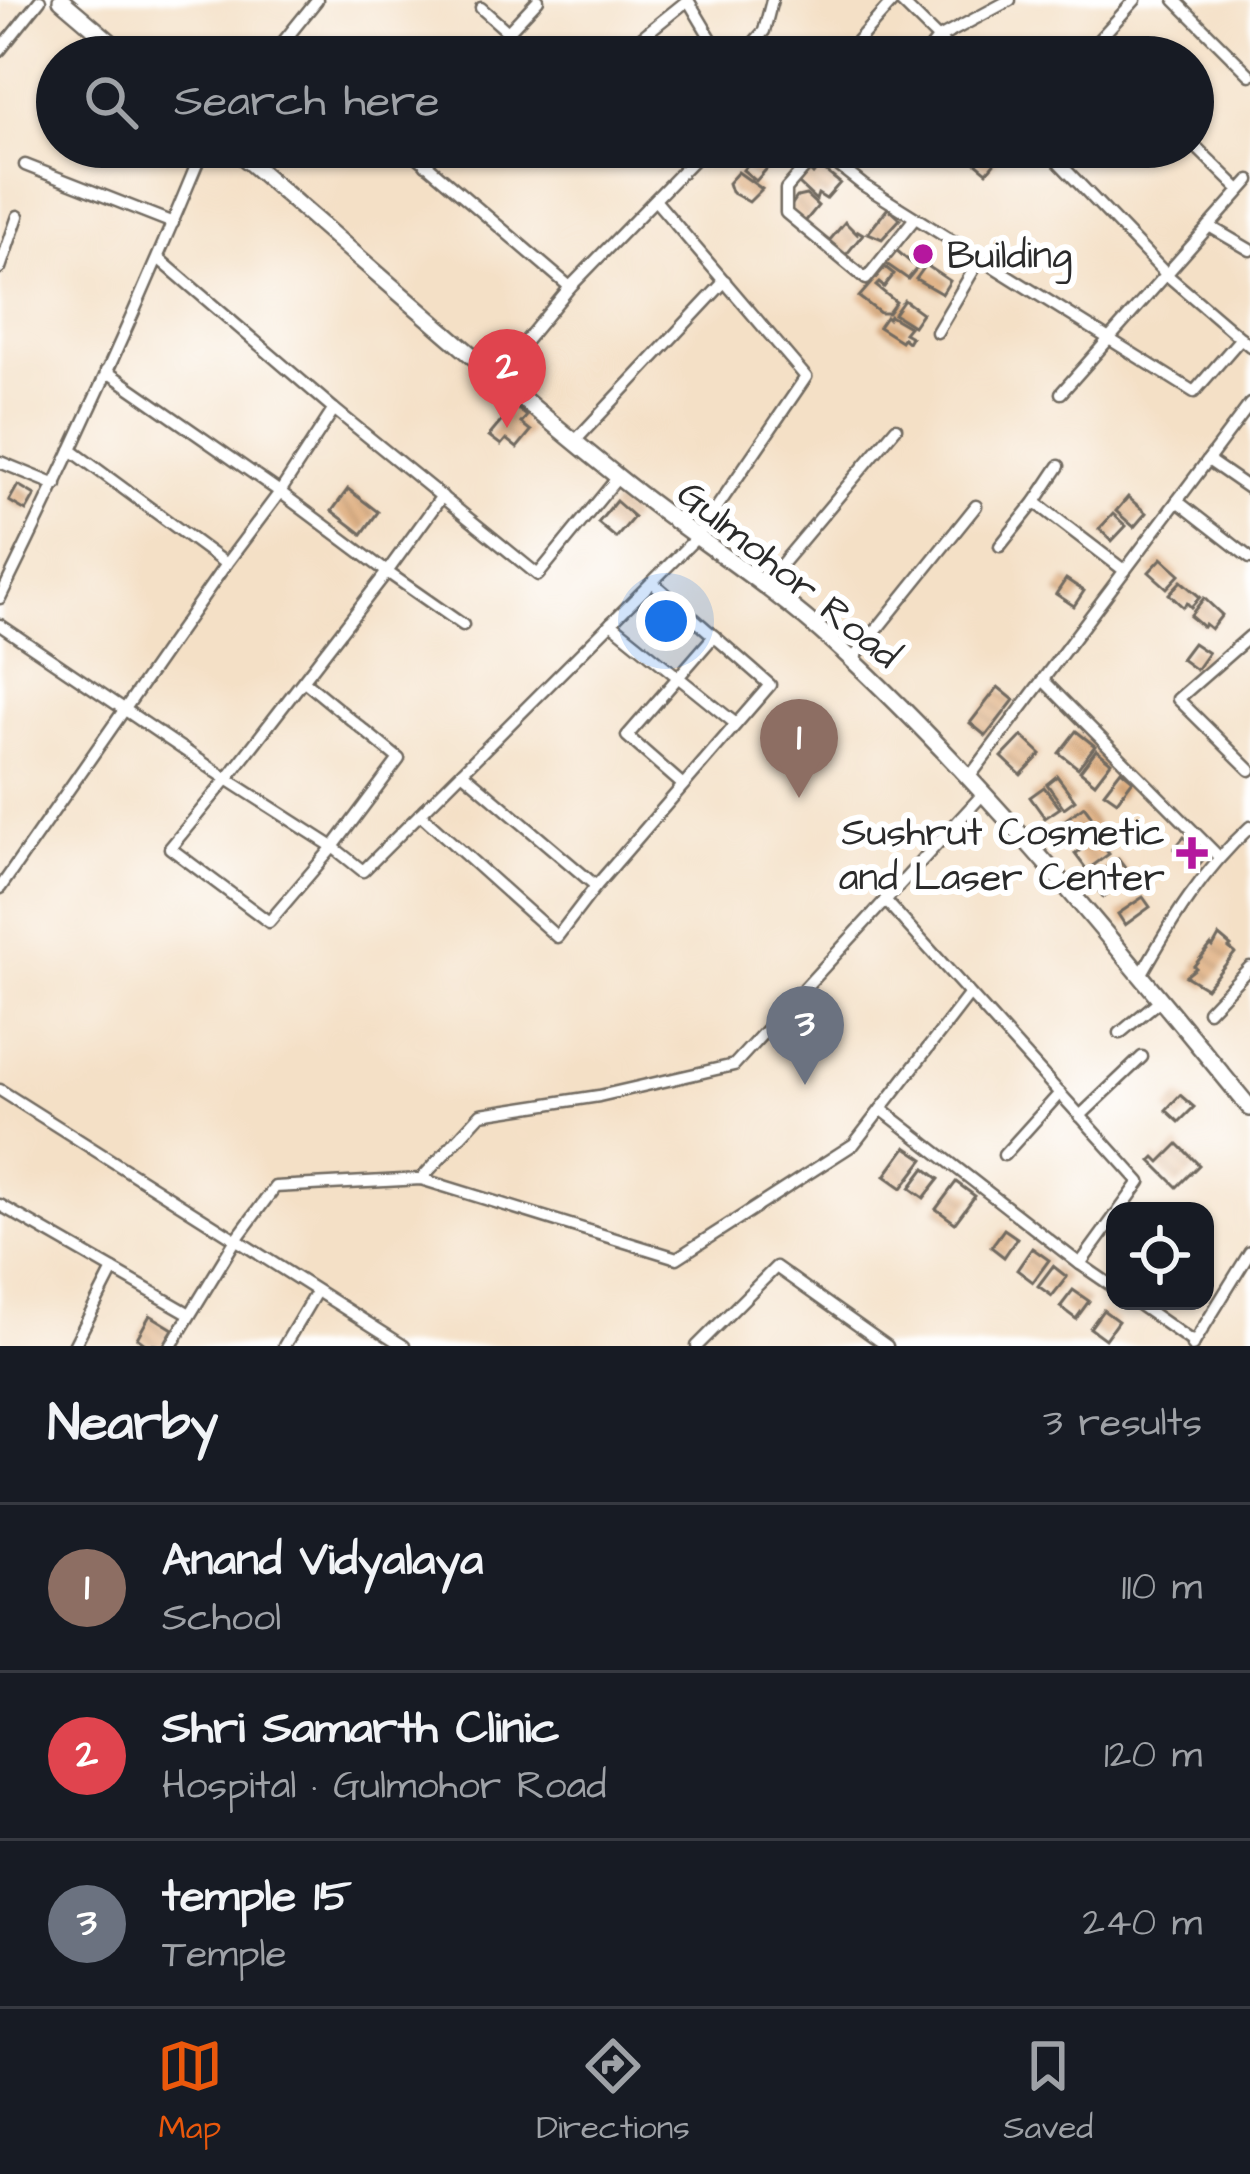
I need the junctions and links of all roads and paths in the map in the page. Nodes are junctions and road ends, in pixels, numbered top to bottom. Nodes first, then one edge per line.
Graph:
1 (40, 0) edge
2 (61, 0) edge
3 (317, 0) edge
4 (538, 0) edge
5 (688, 0) edge
6 (772, 0) edge
7 (896, 0) edge
8 (1010, 0) edge
9 (1135, 0) edge
10 (1175, 0) edge
11 (481, 8) dead end
12 (508, 32) junction
13 (103, 36) edge
14 (288, 36) edge
15 (513, 36) edge
16 (643, 36) edge
17 (709, 36) edge
18 (760, 36) edge
19 (863, 36) edge
20 (937, 36) edge
21 (943, 36) edge
22 (1102, 36) edge
23 (1211, 36) edge
24 (1214, 39) edge
25 (0, 50) edge
26 (1250, 75) edge
27 (26, 165) dead end
28 (1214, 165) edge
29 (195, 168) edge
30 (256, 168) edge
31 (430, 168) edge
32 (686, 168) edge
33 (802, 168) edge
34 (841, 168) edge
35 (1064, 168) edge
36 (1250, 179) edge
37 (1240, 190) junction
38 (655, 200) junction
39 (18, 216) dead end
40 (915, 218) junction
41 (173, 223) junction
42 (1209, 226) junction
43 (1250, 250) edge
44 (158, 258) junction
45 (980, 259) junction
46 (0, 268) edge
47 (1166, 274) junction
48 (724, 281) junction
49 (569, 287) junction
50 (938, 332) dead end
51 (1109, 339) junction
52 (1245, 342) edge
53 (106, 371) junction
54 (496, 376) junction
55 (1061, 393) dead end
56 (1250, 404) edge
57 (334, 409) junction
58 (896, 428) dead end
59 (575, 441) junction
60 (71, 450) junction
61 (1208, 460) junction
62 (0, 462) edge
63 (1059, 466) dead end
64 (618, 478) junction
65 (56, 485) junction
66 (1250, 489) edge
67 (280, 492) junction
68 (442, 496) junction
69 (1177, 501) junction
70 (1035, 502) junction
71 (976, 506) dead end
72 (696, 538) junction
73 (1000, 546) dead end
74 (1250, 557) edge
75 (226, 564) junction
76 (1125, 571) junction
77 (387, 572) junction
78 (652, 582) junction
79 (764, 585) junction
80 (0, 598) edge
81 (611, 623) junction
82 (464, 625) dead end
83 (0, 626) edge
84 (714, 636) junction
85 (1250, 636) edge
86 (852, 660) junction
87 (678, 677) junction
88 (1043, 680) junction
89 (304, 681) junction
90 (126, 710) junction
91 (736, 724) junction
92 (1250, 770) edge
93 (462, 772) junction
94 (227, 779) junction
95 (968, 779) junction
96 (683, 785) junction
97 (983, 794) junction
98 (420, 814) junction
99 (1250, 827) edge
100 (333, 847) junction
101 (1218, 856) junction
102 (596, 886) junction
103 (0, 888) edge
104 (885, 901) junction
105 (1250, 967) edge
106 (1140, 976) junction
107 (969, 995) junction
108 (1160, 1000) junction
109 (1208, 1011) dead end
110 (1120, 1033) dead end
111 (1142, 1057) dead end
112 (0, 1090) edge
113 (1060, 1093) junction
114 (1250, 1108) edge
115 (881, 1109) junction
116 (1080, 1116) junction
117 (1004, 1155) dead end
118 (421, 1179) junction
119 (1126, 1202) edge
120 (0, 1205) edge
121 (1106, 1229) edge
122 (235, 1240) junction
123 (1250, 1252) edge
124 (1080, 1264) junction
125 (113, 1270) junction
126 (1106, 1282) edge
127 (316, 1292) junction
128 (1146, 1310) edge
129 (190, 1314) junction
130 (1193, 1345) edge
131 (74, 1346) edge
132 (170, 1346) edge
133 (284, 1346) edge
134 (404, 1346) edge
135 (697, 1346) edge
136 (887, 1346) edge

1 - 25 street
2 - 13 street
3 - 14 street
4 - 12 street
5 - 16 street
5 - 17 street
6 - 18 street
7 - 19 street
7 - 20 street
8 - 21 street
9 - 22 street
10 - 23 street
11 - 12 street
12 - 15 street
24 - 26 street
27 - 41 street
28 - 37 street
29 - 41 street
30 - 54 street, Gulmohor Road
31 - 49 street
32 - 38 street
33 - 40 street
34 - 40 street
35 - 47 street
36 - 37 street
37 - 42 street
38 - 48 street
38 - 49 street
39 - 46 street
40 - 45 street
41 - 44 street
42 - 43 street
42 - 47 street
44 - 53 street
44 - 57 street
45 - 50 street
45 - 51 street
47 - 51 street
47 - 52 street
48 - 59 street
48 - 72 street
49 - 54 street
51 - 52 street
51 - 55 street
53 - 60 street
53 - 67 street
54 - 59 street, Gulmohor Road
56 - 61 street
57 - 67 street
57 - 68 street
58 - 79 street
59 - 64 street, Gulmohor Road
60 - 65 street
60 - 75 street
61 - 66 street
61 - 69 street
62 - 65 street
63 - 70 street
64 - 68 street
64 - 72 street, Gulmohor Road
65 - 80 street
67 - 75 street
67 - 77 street
68 - 77 street
69 - 74 street
69 - 76 street
70 - 73 street
70 - 76 street
71 - 86 street
72 - 78 street
72 - 79 street, Gulmohor Road
75 - 90 street
76 - 88 street
77 - 82 street
77 - 89 street
78 - 81 street
78 - 84 street
79 - 86 street, Gulmohor Road
81 - 87 street
81 - 93 street
83 - 90 street
84 - 87 street
84 - 91 street
85 - 92 street
86 - 95 street, Gulmohor Road
87 - 91 street
87 - 96 street
88 - 95 street
88 - 101 street
89 - 94 street
89 - 100 street
90 - 94 street
90 - 103 street
91 - 96 street
93 - 98 street
93 - 102 street
94 - 100 street
94 - 100 street
95 - 97 street, Gulmohor Road
96 - 102 street
97 - 104 street
97 - 106 street, Gulmohor Road
98 - 100 street
98 - 102 street
99 - 101 street
101 - 106 street
104 - 107 street
104 - 118 street
105 - 109 street
106 - 108 street, Gulmohor Road
107 - 113 street
107 - 115 street
108 - 110 street
108 - 114 street, Gulmohor Road
111 - 116 street
112 - 122 street
113 - 116 street
113 - 117 street
115 - 118 street
115 - 124 street
116 - 119 street
118 - 122 street
120 - 125 street
121 - 124 street
122 - 127 street
122 - 129 street
123 - 130 street
124 - 126 street
125 - 129 street
125 - 131 street
127 - 133 street
127 - 134 street
128 - 130 street
129 - 132 street
135 - 136 street

